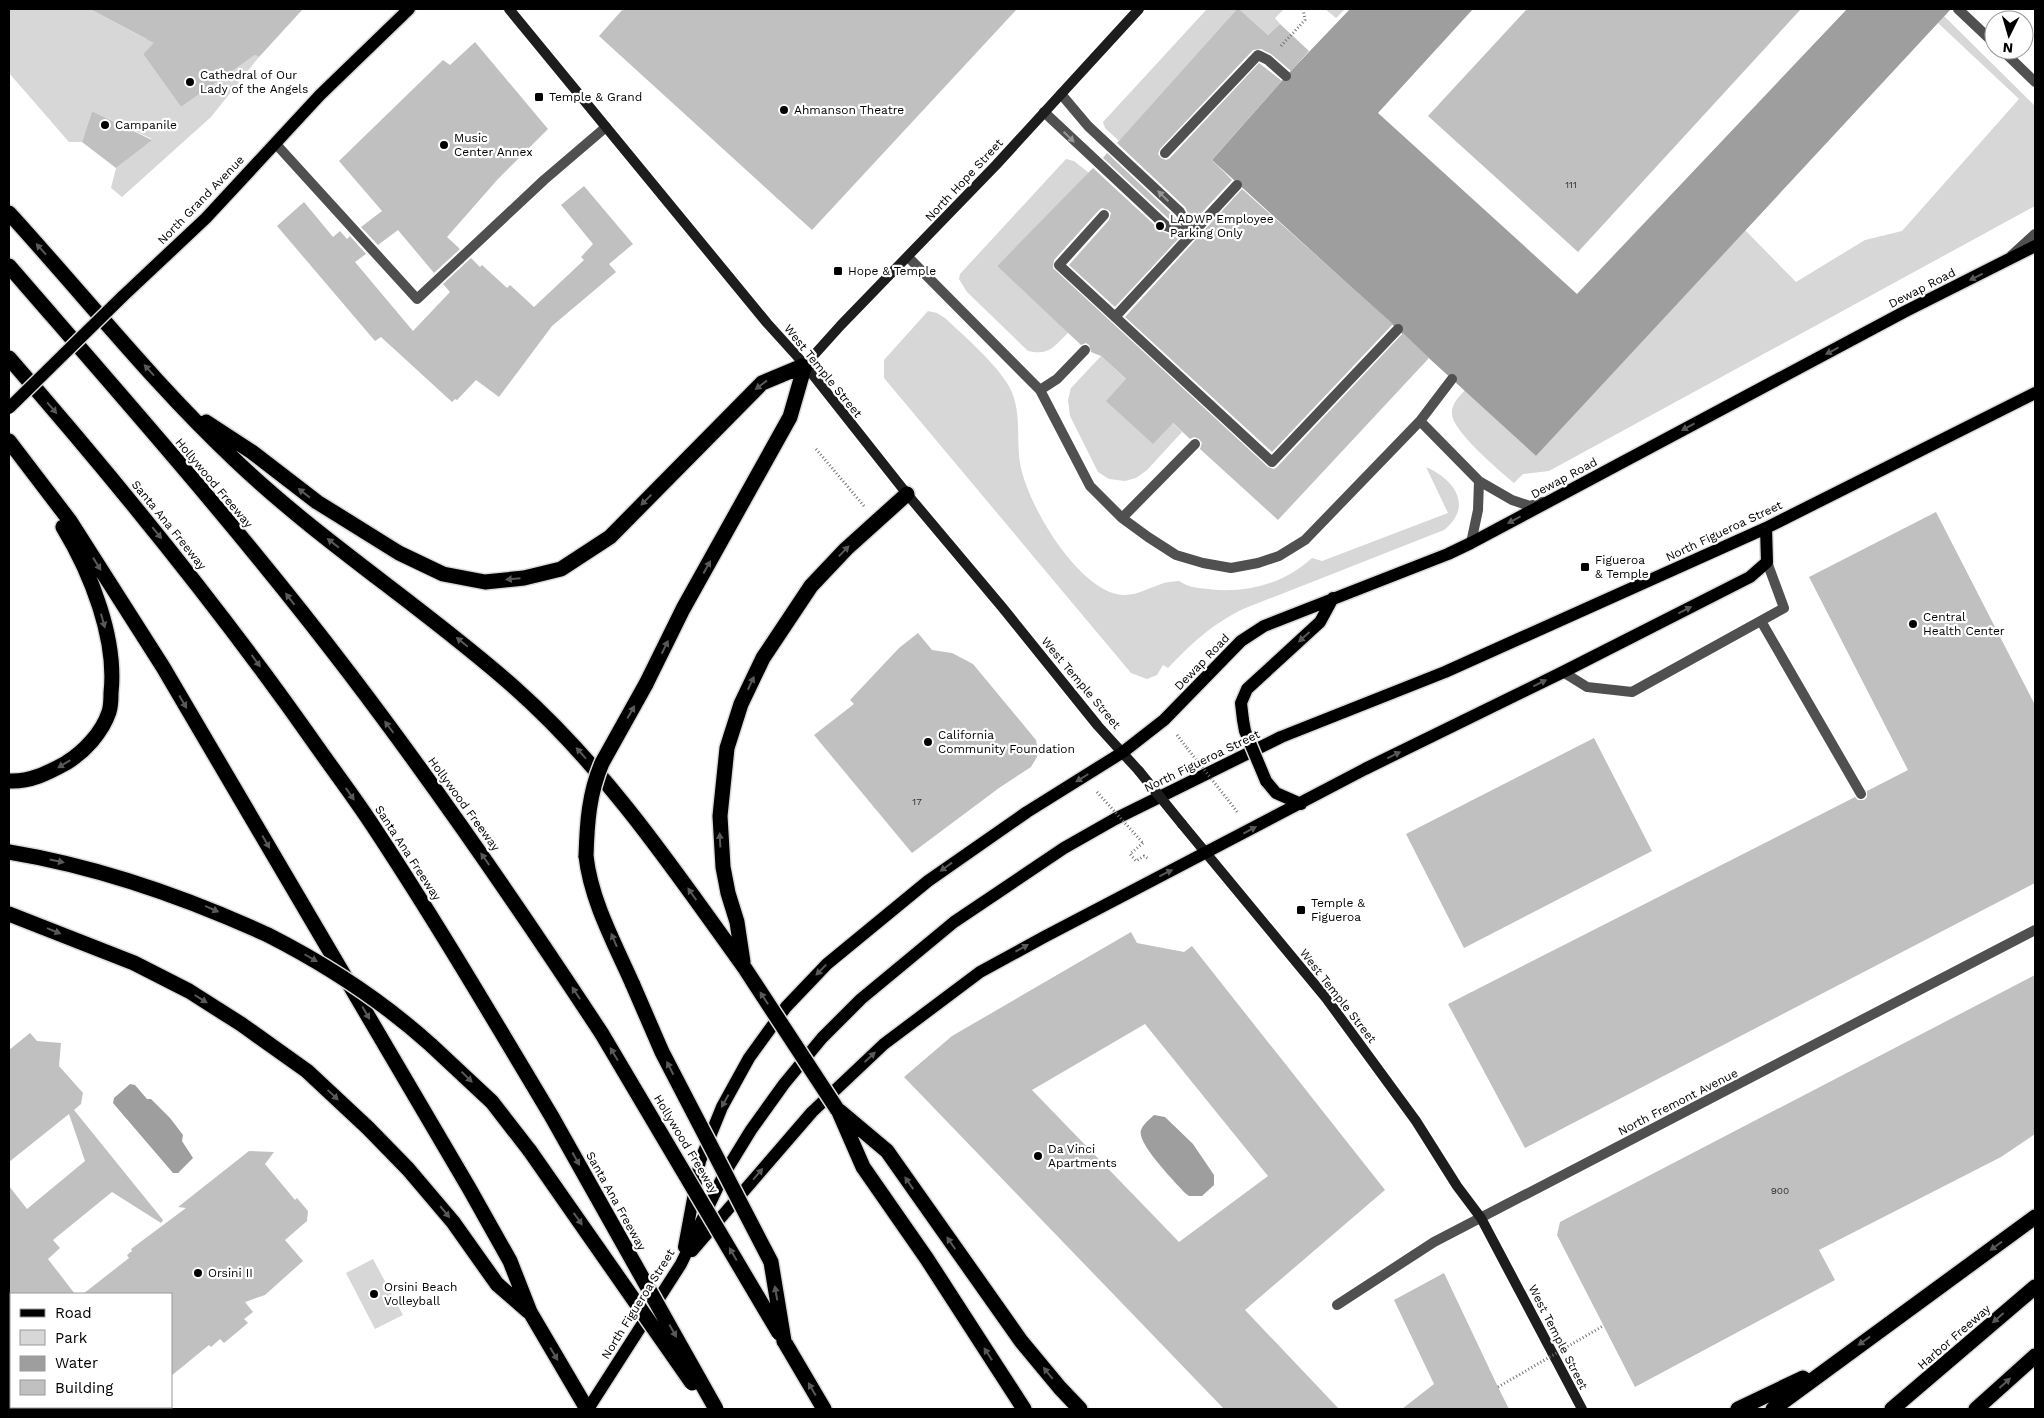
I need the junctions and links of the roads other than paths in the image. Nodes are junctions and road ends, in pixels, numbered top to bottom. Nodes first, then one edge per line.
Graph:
1 (410, 9) edge
2 (509, 9) edge
3 (1139, 9) edge
4 (1958, 9) edge
5 (1984, 33) edge
6 (2012, 60) edge
7 (1286, 76) dead end
8 (2035, 82) edge
9 (1061, 94) junction
10 (1044, 112) junction
11 (606, 127) junction
12 (275, 143) junction
13 (1164, 153) dead end
14 (1237, 185) dead end
15 (9, 213) edge
16 (1104, 216) dead end
17 (2035, 234) edge
18 (1192, 235) junction
19 (2035, 246) edge
20 (908, 257) junction
21 (2001, 264) junction
22 (9, 266) edge
23 (1115, 317) junction
24 (1398, 329) dead end
25 (1085, 350) dead end
26 (9, 358) edge
27 (805, 365) junction
28 (1452, 379) dead end
29 (1040, 390) junction
30 (2035, 393) edge
31 (182, 407) junction
32 (9, 408) edge
33 (1420, 421) junction
34 (9, 441) edge
35 (1195, 444) dead end
36 (19, 453) junction
37 (1479, 481) junction
38 (906, 494) junction
39 (1561, 495) junction
40 (1122, 518) junction
41 (1766, 528) junction
42 (1471, 543) junction
43 (1767, 562) junction
44 (1333, 598) junction
45 (1761, 621) junction
46 (1563, 672) junction
47 (1123, 752) junction
48 (9, 781) edge
49 (1861, 794) dead end
50 (1301, 804) junction
51 (9, 852) edge
52 (1207, 853) junction
53 (9, 914) edge
54 (2035, 930) edge
55 (744, 967) junction
56 (837, 1109) junction
57 (2035, 1217) edge
58 (1481, 1218) junction
59 (681, 1264) junction
60 (2035, 1286) edge
61 (1337, 1305) dead end
62 (530, 1312) junction
63 (784, 1341) junction
64 (2035, 1356) edge
65 (1834, 1363) junction
66 (587, 1409) edge
67 (710, 1409) edge
68 (716, 1409) edge
69 (824, 1409) edge
70 (1024, 1409) edge
71 (1080, 1409) edge
72 (1582, 1409) edge
73 (1738, 1409) edge
74 (1773, 1409) edge
75 (1892, 1409) edge
76 (1976, 1409) edge

1 - 12 main road, North Grand Avenue
2 - 11 main road, West Temple Street
3 - 9 main road, North Hope Street
4 - 5 street
6 - 8 street
7 - 13 street
9 - 10 main road, North Hope Street
18 -> 9 street
10 -> 18 street
10 - 20 main road, North Hope Street
11 - 12 street
11 - 27 main road, West Temple Street
12 - 32 main road, North Grand Avenue, bridge
14 - 18 street
31 -> 15 highway
16 - 23 street
17 - 21 street
18 - 23 street
19 - 21 main road, Dewap Road
20 - 27 main road, North Hope Street
20 - 29 street
21 -> 39 main road, Dewap Road
63 -> 22 highway, Hollywood Freeway, bridge
23 - 24 street
25 - 29 street
26 -> 68 highway, Santa Ana Freeway, bridge
27 -> 31 highway
27 - 38 main road, West Temple Street
63 -> 27 highway, bridge
28 - 33 street
29 - 40 street
30 - 41 main road, North Figueroa Street
55 -> 31 highway
33 - 37 street
33 - 40 street
34 - 36 highway
35 - 40 street
36 -> 48 highway
36 -> 62 highway
37 - 39 street
37 - 42 street
38 - 47 main road, West Temple Street
55 -> 38 highway
39 -> 42 main road, Dewap Road
41 - 43 main road
41 - 59 main road, North Figueroa Street
42 - 44 main road, Dewap Road
43 - 45 street
46 -> 43 main road
44 - 47 main road, Dewap Road
44 -> 50 main road, bridge
45 - 46 street
45 - 49 street
50 -> 46 main road
47 - 52 main road, West Temple Street, bridge
47 -> 59 main road, Dewap Road
52 -> 50 main road
51 -> 67 highway, bridge
52 - 58 main road, West Temple Street
59 -> 52 main road
53 -> 62 highway
54 - 58 street, North Fremont Avenue
56 -> 55 highway, bridge
70 -> 56 highway
71 -> 56 highway
57 -> 65 highway
58 - 61 street, North Fremont Avenue
58 - 72 main road, West Temple Street
59 - 66 main road, North Figueroa Street
60 -> 75 highway, Harbor Freeway
62 -> 66 highway
69 -> 63 highway, Hollywood Freeway
76 -> 64 highway
65 - 73 highway
65 - 74 highway

